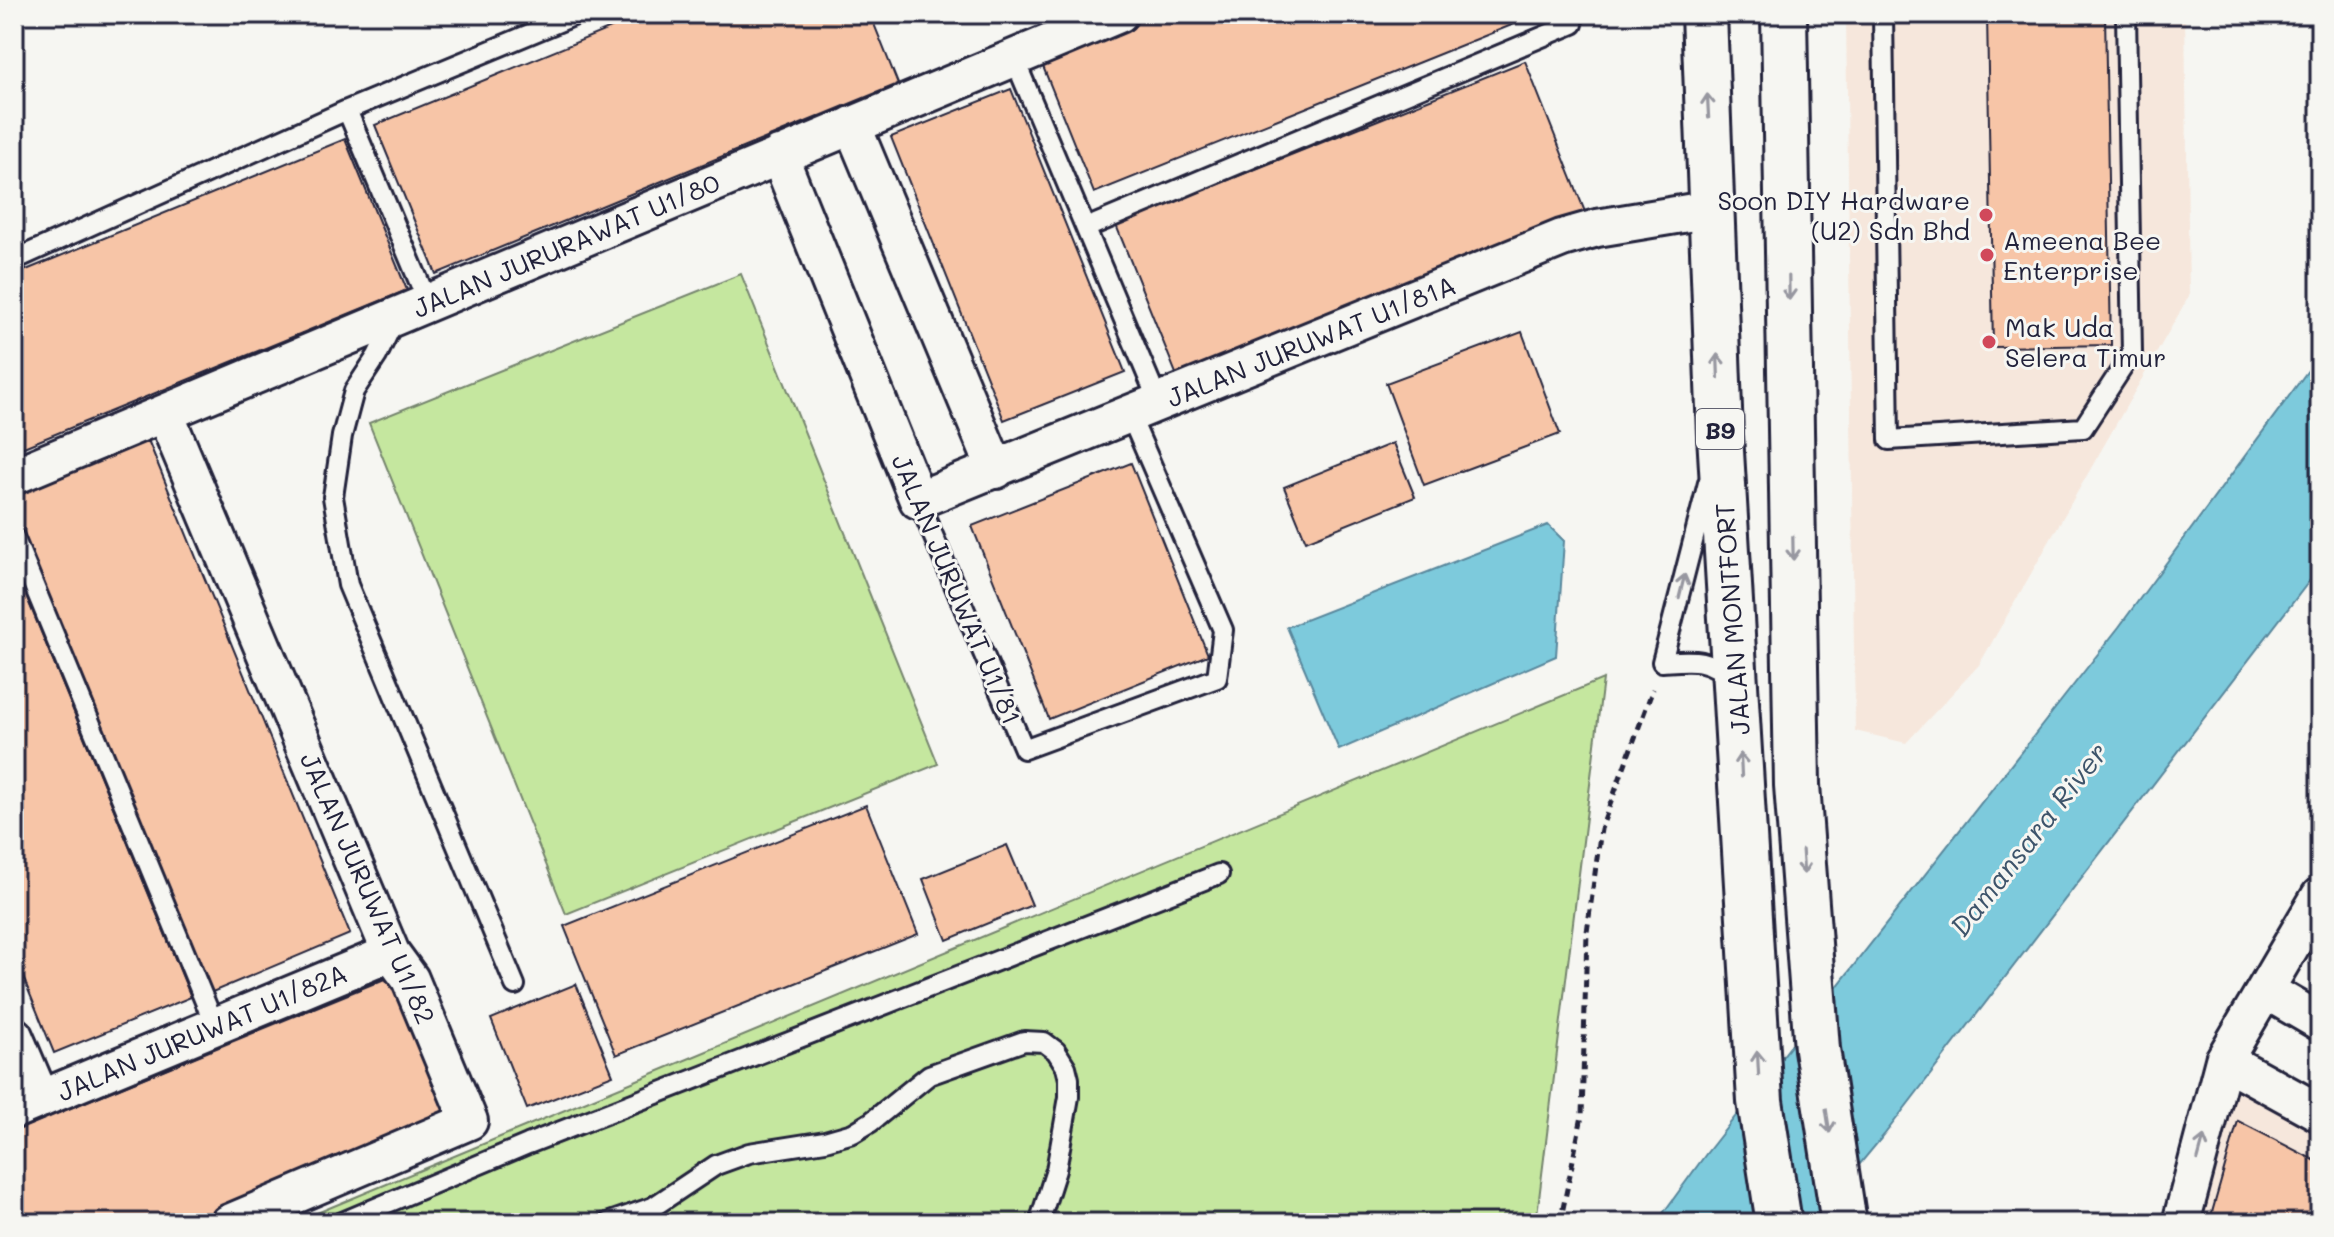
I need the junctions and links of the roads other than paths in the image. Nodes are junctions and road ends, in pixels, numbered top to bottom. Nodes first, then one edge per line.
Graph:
1 (578, 14) edge
2 (1119, 14) edge
3 (1704, 14) edge
4 (1784, 14) edge
5 (1883, 14) edge
6 (2126, 14) edge
7 (1573, 24) dead end
8 (1014, 58) junction
9 (347, 110) junction
10 (852, 125) junction
11 (779, 155) junction
12 (1712, 209) junction
13 (1086, 228) junction
14 (14, 260) edge
15 (412, 310) junction
16 (1145, 409) junction
17 (165, 414) junction
18 (1720, 435) junction
19 (996, 470) junction
20 (14, 476) edge
21 (918, 500) junction
22 (14, 537) edge
23 (1736, 682) junction
24 (1219, 874) dead end
25 (2320, 896) edge
26 (391, 953) junction
27 (515, 985) dead end
28 (2265, 990) junction
29 (2320, 1022) edge
30 (215, 1026) junction
31 (14, 1036) edge
32 (2224, 1060) junction
33 (27, 1105) edge
34 (2320, 1113) edge
35 (229, 1223) edge
36 (340, 1223) edge
37 (607, 1223) edge
38 (1039, 1223) edge
39 (1779, 1223) edge
40 (1844, 1223) edge
41 (2181, 1223) edge

1 - 9 lane
2 - 8 street, JALAN JURURAWAT U1/80
12 -> 3 main road, JALAN MONTFORT / B9
4 -> 40 main road
5 - 6 lane
7 - 13 lane
8 - 10 street, JALAN JURURAWAT U1/80
8 - 13 lane
9 - 14 lane
9 - 15 lane
10 - 11 street, JALAN JURURAWAT U1/80
10 - 19 street
11 - 15 street, JALAN JURURAWAT U1/80
11 - 21 street, JALAN JURUWAT U1/81
12 - 16 street, JALAN JURUWAT U1/81A
18 -> 12 main road, JALAN MONTFORT / B9
13 - 16 lane
15 - 17 street, JALAN JURURAWAT U1/80
15 - 27 lane
16 - 19 street, JALAN JURUWAT U1/81A
16 - 21 lane, JALAN JURUWAT U1/81
17 - 20 street, JALAN JURURAWAT U1/80
17 - 26 street, JALAN JURUWAT U1/82
18 - 23 main road, JALAN MONTFORT / B9
23 -> 18 lane
19 - 21 street, JALAN JURUWAT U1/81A
22 - 30 lane
39 -> 23 main road, JALAN MONTFORT / B9
24 - 36 lane
25 - 28 street
26 - 30 street, JALAN JURUWAT U1/82A
26 - 35 street, JALAN JURUWAT U1/82
28 - 29 street
28 - 32 street
30 - 33 street, JALAN JURUWAT U1/82A
31 - 33 street
32 - 34 street
41 -> 32 street
37 - 38 lane

